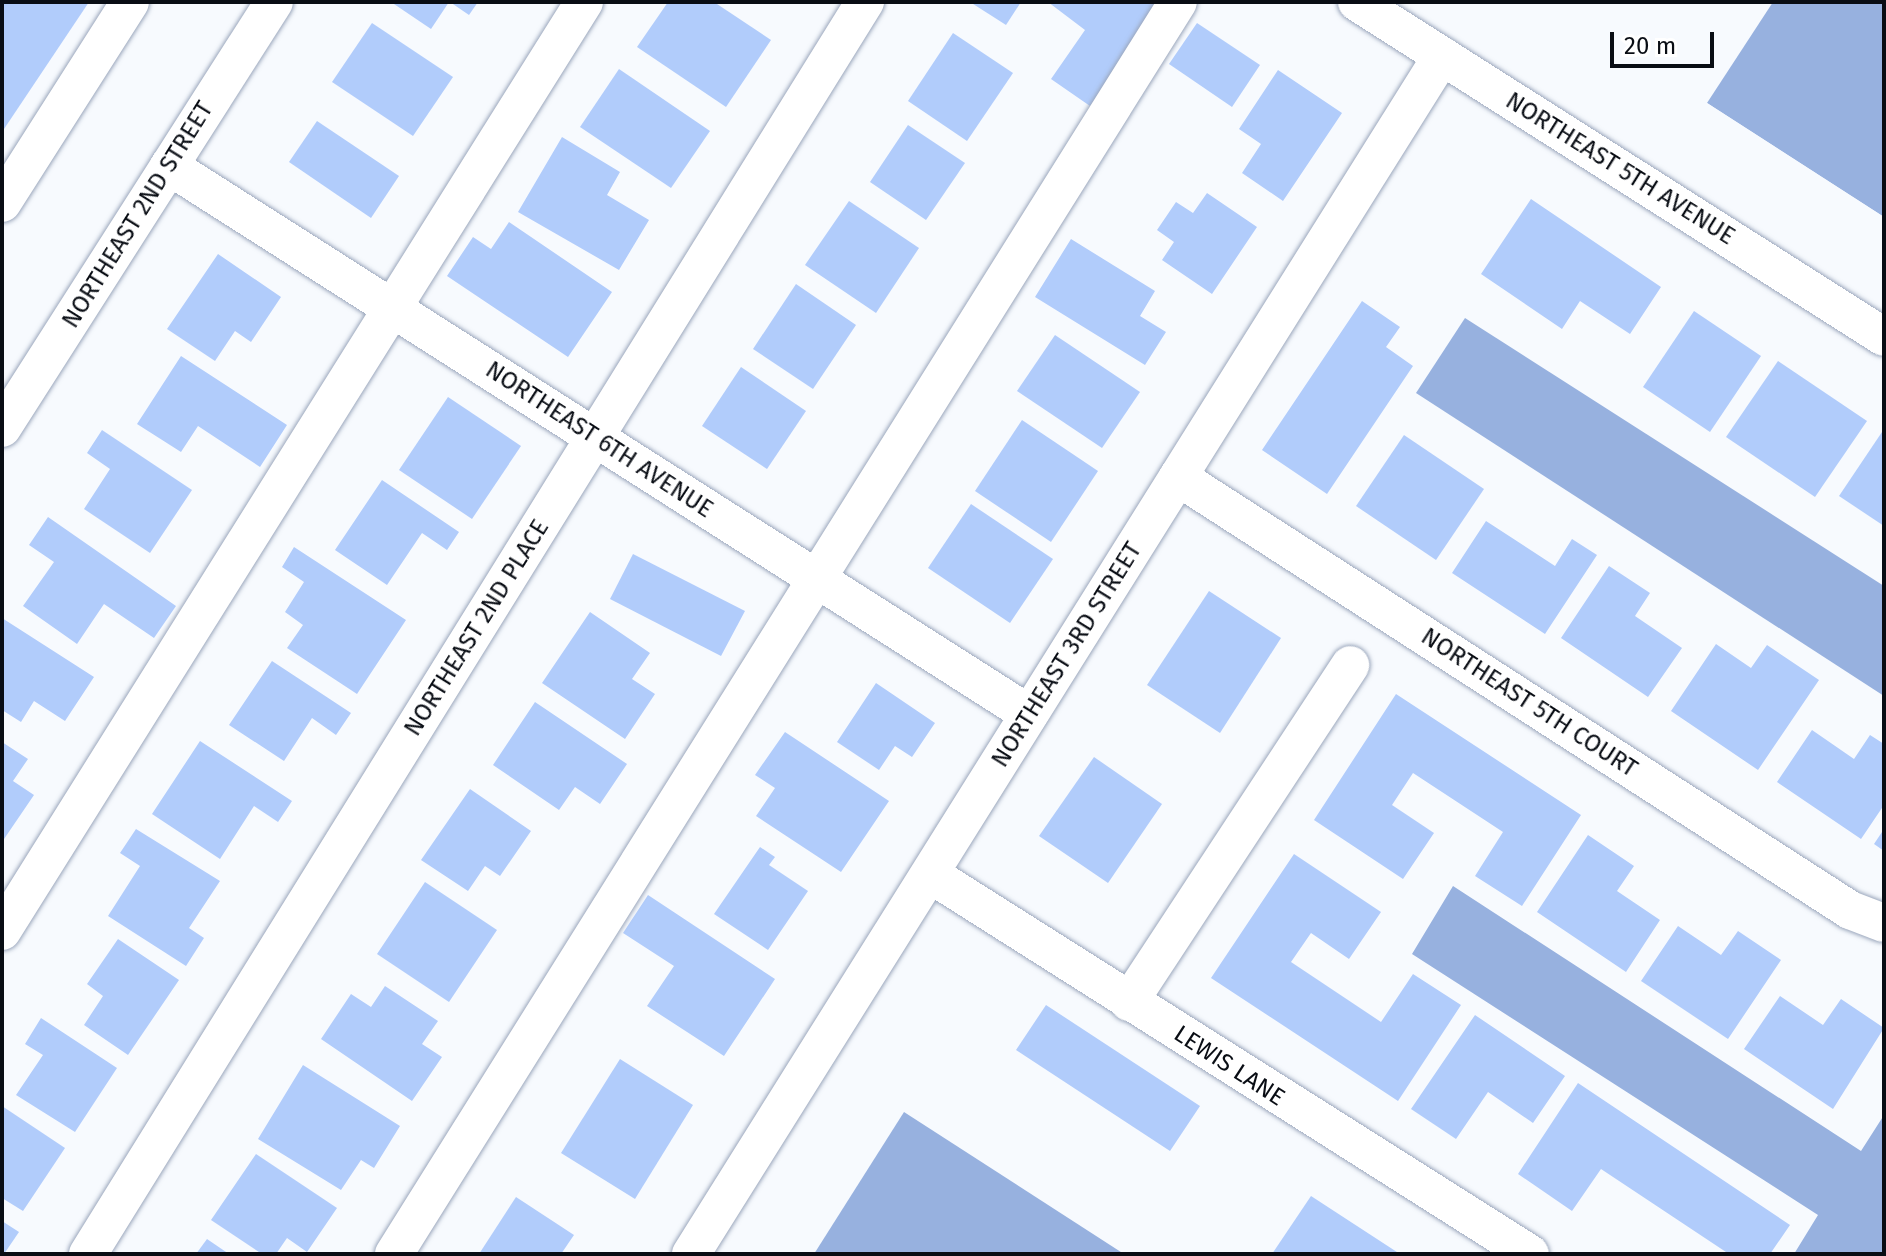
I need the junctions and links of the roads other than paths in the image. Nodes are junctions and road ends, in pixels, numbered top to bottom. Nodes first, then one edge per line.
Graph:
1 (130, 2) edge
2 (274, 2) edge
3 (584, 2) edge
4 (865, 2) edge
5 (1178, 2) edge
6 (1357, 2) edge
7 (1442, 56) junction
8 (169, 166) junction
9 (2, 203) edge
10 (392, 308) junction
11 (1884, 337) edge
12 (2, 428) edge
13 (595, 437) junction
14 (1178, 477) junction
15 (817, 579) junction
16 (1350, 665) dead end
17 (1029, 714) junction
18 (930, 874) junction
19 (1884, 923) edge
20 (2, 931) edge
21 (1129, 1002) junction
22 (88, 1254) edge
23 (394, 1254) edge
24 (691, 1254) edge
25 (1530, 1254) edge

1 - 9 street
2 - 8 street, NORTHEAST 2ND STREET
3 - 10 street
4 - 13 street, NORTHEAST 2ND PLACE
5 - 15 street
6 - 7 street, NORTHEAST 5TH AVENUE
7 - 11 street, NORTHEAST 5TH AVENUE
7 - 14 street, NORTHEAST 3RD STREET
8 - 10 street, NORTHEAST 6TH AVENUE
8 - 12 street, NORTHEAST 2ND STREET
10 - 13 street, NORTHEAST 6TH AVENUE
10 - 20 street
13 - 15 street, NORTHEAST 6TH AVENUE
13 - 22 street, NORTHEAST 2ND PLACE
14 - 17 street, NORTHEAST 3RD STREET
14 - 19 street, NORTHEAST 5TH COURT
15 - 17 street, NORTHEAST 6TH AVENUE
15 - 23 street
16 - 21 street
17 - 18 street, NORTHEAST 3RD STREET
18 - 21 street, LEWIS LANE
18 - 24 street, NORTHEAST 3RD STREET
21 - 25 street, LEWIS LANE

